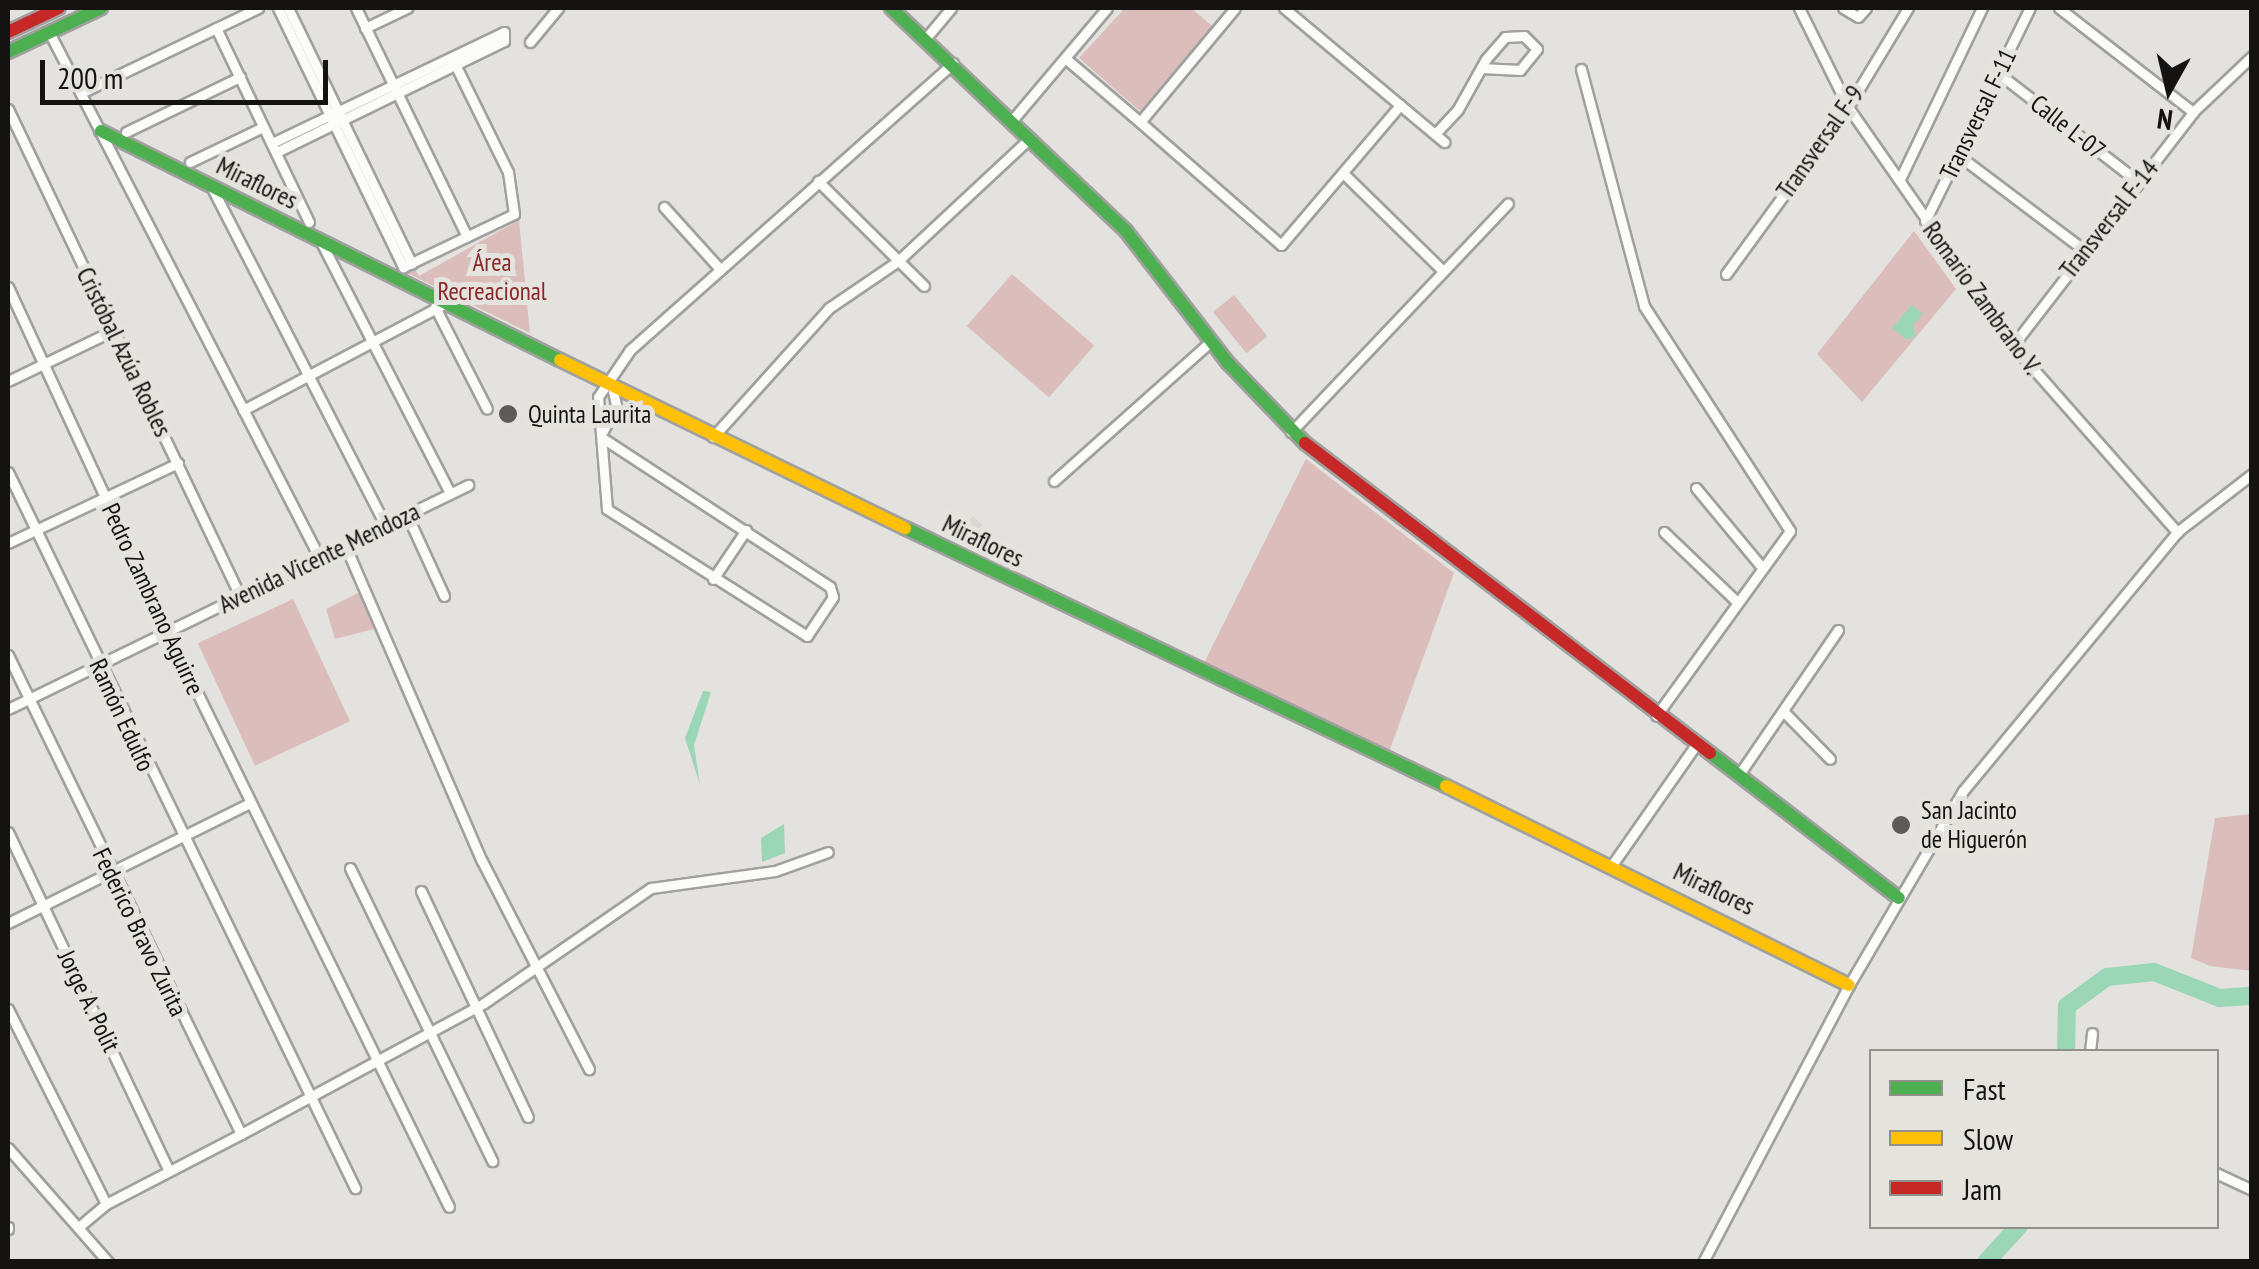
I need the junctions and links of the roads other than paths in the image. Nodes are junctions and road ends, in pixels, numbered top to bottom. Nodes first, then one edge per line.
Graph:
1 (59, 8) edge
2 (101, 8) edge
3 (258, 8) edge
4 (278, 8) edge
5 (288, 8) edge
6 (356, 8) edge
7 (408, 8) edge
8 (558, 8) edge
9 (890, 8) edge
10 (951, 8) edge
11 (1107, 8) edge
12 (1235, 8) edge
13 (1284, 8) edge
14 (1800, 8) edge
15 (1843, 8) edge
16 (1866, 8) edge
17 (1908, 8) edge
18 (1982, 8) edge
19 (2030, 8) edge
20 (2060, 8) edge
21 (216, 28) junction
22 (366, 28) junction
23 (8, 32) edge
24 (49, 32) junction
25 (926, 38) junction
26 (530, 42) dead end
27 (8, 52) edge
28 (2252, 56) edge
29 (1065, 58) junction
30 (454, 62) junction
31 (952, 63) junction
32 (1482, 68) junction
33 (1581, 70) dead end
34 (1998, 73) junction
35 (240, 77) junction
36 (395, 90) junction
37 (84, 91) dead end
38 (1400, 105) junction
39 (1848, 107) junction
40 (8, 108) edge
41 (2194, 112) junction
42 (336, 118) junction
43 (1014, 118) junction
44 (1140, 122) junction
45 (264, 126) junction
46 (100, 131) junction
47 (126, 132) dead end
48 (1032, 136) junction
49 (274, 148) junction
50 (1958, 155) junction
51 (190, 162) dead end
52 (1343, 173) junction
53 (1900, 178) junction
54 (818, 180) junction
55 (2138, 181) junction
56 (211, 186) junction
57 (1508, 203) dead end
58 (664, 207) dead end
59 (1925, 221) junction
60 (309, 222) dead end
61 (319, 238) junction
62 (467, 238) junction
63 (2084, 250) junction
64 (898, 260) junction
65 (720, 269) junction
66 (1442, 270) junction
67 (1726, 274) dead end
68 (924, 286) dead end
69 (8, 287) edge
70 (442, 305) junction
71 (114, 330) junction
72 (1211, 341) junction
73 (372, 342) junction
74 (2014, 344) junction
75 (43, 364) junction
76 (308, 375) junction
77 (8, 381) edge
78 (612, 383) junction
79 (487, 409) dead end
80 (243, 410) junction
81 (1291, 432) junction
82 (604, 435) junction
83 (713, 437) junction
84 (178, 464) junction
85 (8, 472) edge
86 (2252, 474) edge
87 (1054, 482) dead end
88 (468, 485) dead end
89 (1696, 488) dead end
90 (450, 494) junction
91 (105, 497) junction
92 (407, 515) junction
93 (385, 525) junction
94 (34, 530) junction
95 (746, 530) junction
96 (1664, 532) dead end
97 (2177, 532) junction
98 (8, 543) edge
99 (346, 545) junction
100 (318, 557) junction
101 (1760, 565) junction
102 (713, 580) junction
103 (240, 596) junction
104 (444, 596) dead end
105 (1735, 600) junction
106 (1838, 630) dead end
107 (167, 632) junction
108 (8, 655) edge
109 (98, 665) junction
110 (28, 699) junction
111 (8, 709) edge
112 (1783, 711) junction
113 (1656, 716) junction
114 (1694, 746) junction
115 (1830, 759) dead end
116 (1736, 778) junction
117 (250, 803) junction
118 (8, 832) edge
119 (180, 838) junction
120 (828, 852) dead end
121 (1612, 865) junction
122 (350, 868) dead end
123 (110, 873) junction
124 (420, 891) dead end
125 (1899, 898) junction
126 (43, 906) junction
127 (8, 923) edge
128 (539, 967) junction
129 (1849, 985) junction
130 (8, 1009) edge
131 (472, 1010) junction
132 (2092, 1033) dead end
133 (429, 1036) junction
134 (2090, 1049) edge
135 (377, 1066) junction
136 (589, 1069) dead end
137 (310, 1100) junction
138 (528, 1117) dead end
139 (242, 1134) junction
140 (8, 1148) edge
141 (492, 1161) dead end
142 (169, 1171) junction
143 (2219, 1174) edge
144 (354, 1188) dead end
145 (2252, 1190) edge
146 (106, 1204) junction
147 (449, 1206) dead end
148 (80, 1226) junction
149 (108, 1262) edge
150 (1702, 1262) edge

1 - 23 street
2 - 24 street
3 - 21 street
4 - 42 street
5 - 42 street
6 - 22 street
7 - 22 street
8 - 26 street
9 - 25 street
10 - 25 street
11 - 29 street
12 - 44 street
13 - 38 street
14 - 39 street, Romario Zambrano V.
15 - 16 street
17 - 39 street, Transversal F-9
18 - 53 street
19 - 34 street, Transversal F-11
20 - 41 street
21 - 35 street
21 - 37 street
22 - 36 street
24 - 27 street
24 - 46 street
25 - 31 street
28 - 41 street, Transversal F-14
29 - 43 street
29 - 44 street
30 - 30 street
30 - 36 street
30 - 62 street
31 - 43 street
31 - 54 street
32 - 32 street
32 - 38 street
33 - 101 street
34 - 50 street, Transversal F-11
34 - 55 street, Calle L-07
35 - 45 street
35 - 47 street
36 - 42 street
36 - 62 street
38 - 52 street
39 - 53 street, Romario Zambrano V.
39 - 67 street, Transversal F-9
40 - 71 street, Cristóbal Azúa Robles
41 - 55 street, Transversal F-14
42 - 49 street
42 - 62 street
43 - 48 street
44 - 52 street
45 - 49 street
45 - 51 street
46 - 56 street, Miraflores
46 - 80 street
48 - 64 street
48 - 72 street
49 - 60 street
50 - 59 street, Transversal F-11
50 - 63 street
52 - 66 street
53 - 59 street, Romario Zambrano V.
54 - 64 street
54 - 65 street
55 - 63 street, Transversal F-14
56 - 61 street, Miraflores
56 - 76 street
57 - 66 street
58 - 65 street
59 - 74 street, Romario Zambrano V.
61 - 70 street, Miraflores
61 - 73 street
63 - 74 street, Transversal F-14
64 - 68 street
64 - 83 street
65 - 78 street
66 - 81 street
69 - 75 street, Pedro Zambrano Aguirre
70 - 73 street
70 - 78 street, Miraflores
70 - 79 street
71 - 75 street
71 - 84 street, Cristóbal Azúa Robles
72 - 81 street
72 - 87 street
73 - 76 street
73 - 90 street
74 - 97 street, Romario Zambrano V.
75 - 77 street
75 - 91 street, Pedro Zambrano Aguirre
76 - 80 street
76 - 93 street
78 - 82 street
78 - 82 street
78 - 83 street, Miraflores
80 - 100 street
81 - 113 street
82 - 95 street
82 - 102 street
83 - 121 street, Miraflores
84 - 91 street
84 - 103 street, Cristóbal Azúa Robles
85 - 94 street, Ramón Edulfo
86 - 97 street
88 - 90 street, Avenida Vicente Mendoza
89 - 101 street
90 - 92 street, Avenida Vicente Mendoza
91 - 94 street
91 - 107 street, Pedro Zambrano Aguirre
92 - 93 street, Avenida Vicente Mendoza
92 - 104 street
93 - 99 street, Avenida Vicente Mendoza
94 - 98 street
94 - 109 street, Ramón Edulfo
95 - 102 street
95 - 102 street
96 - 105 street
97 - 125 street
99 - 100 street, Avenida Vicente Mendoza
99 - 128 street
100 - 103 street, Avenida Vicente Mendoza
101 - 105 street
103 - 107 street, Avenida Vicente Mendoza
105 - 113 street
106 - 112 street
107 - 109 street, Avenida Vicente Mendoza
107 - 117 street, Pedro Zambrano Aguirre
108 - 110 street, Federico Bravo Zurita
109 - 110 street, Avenida Vicente Mendoza
109 - 119 street, Ramón Edulfo
110 - 111 street, Avenida Vicente Mendoza
110 - 123 street, Federico Bravo Zurita
112 - 115 street
112 - 116 street
113 - 114 street
114 - 116 street
114 - 121 street
116 - 125 street
117 - 119 street
117 - 135 street, Pedro Zambrano Aguirre
118 - 126 street, Jorge A. Polit
119 - 123 street
119 - 137 street, Ramón Edulfo
120 - 128 street
121 - 129 street, Miraflores
122 - 133 street
123 - 126 street
123 - 139 street, Federico Bravo Zurita
124 - 131 street
125 - 129 street
126 - 127 street
126 - 142 street, Jorge A. Polit
128 - 131 street
128 - 136 street
129 - 150 street
130 - 146 street
131 - 133 street
131 - 138 street
132 - 134 street
133 - 135 street
133 - 141 street
135 - 137 street
135 - 147 street, Pedro Zambrano Aguirre
137 - 139 street
137 - 144 street, Ramón Edulfo
139 - 142 street
140 - 148 street
142 - 146 street
143 - 145 street
146 - 148 street
148 - 149 street

